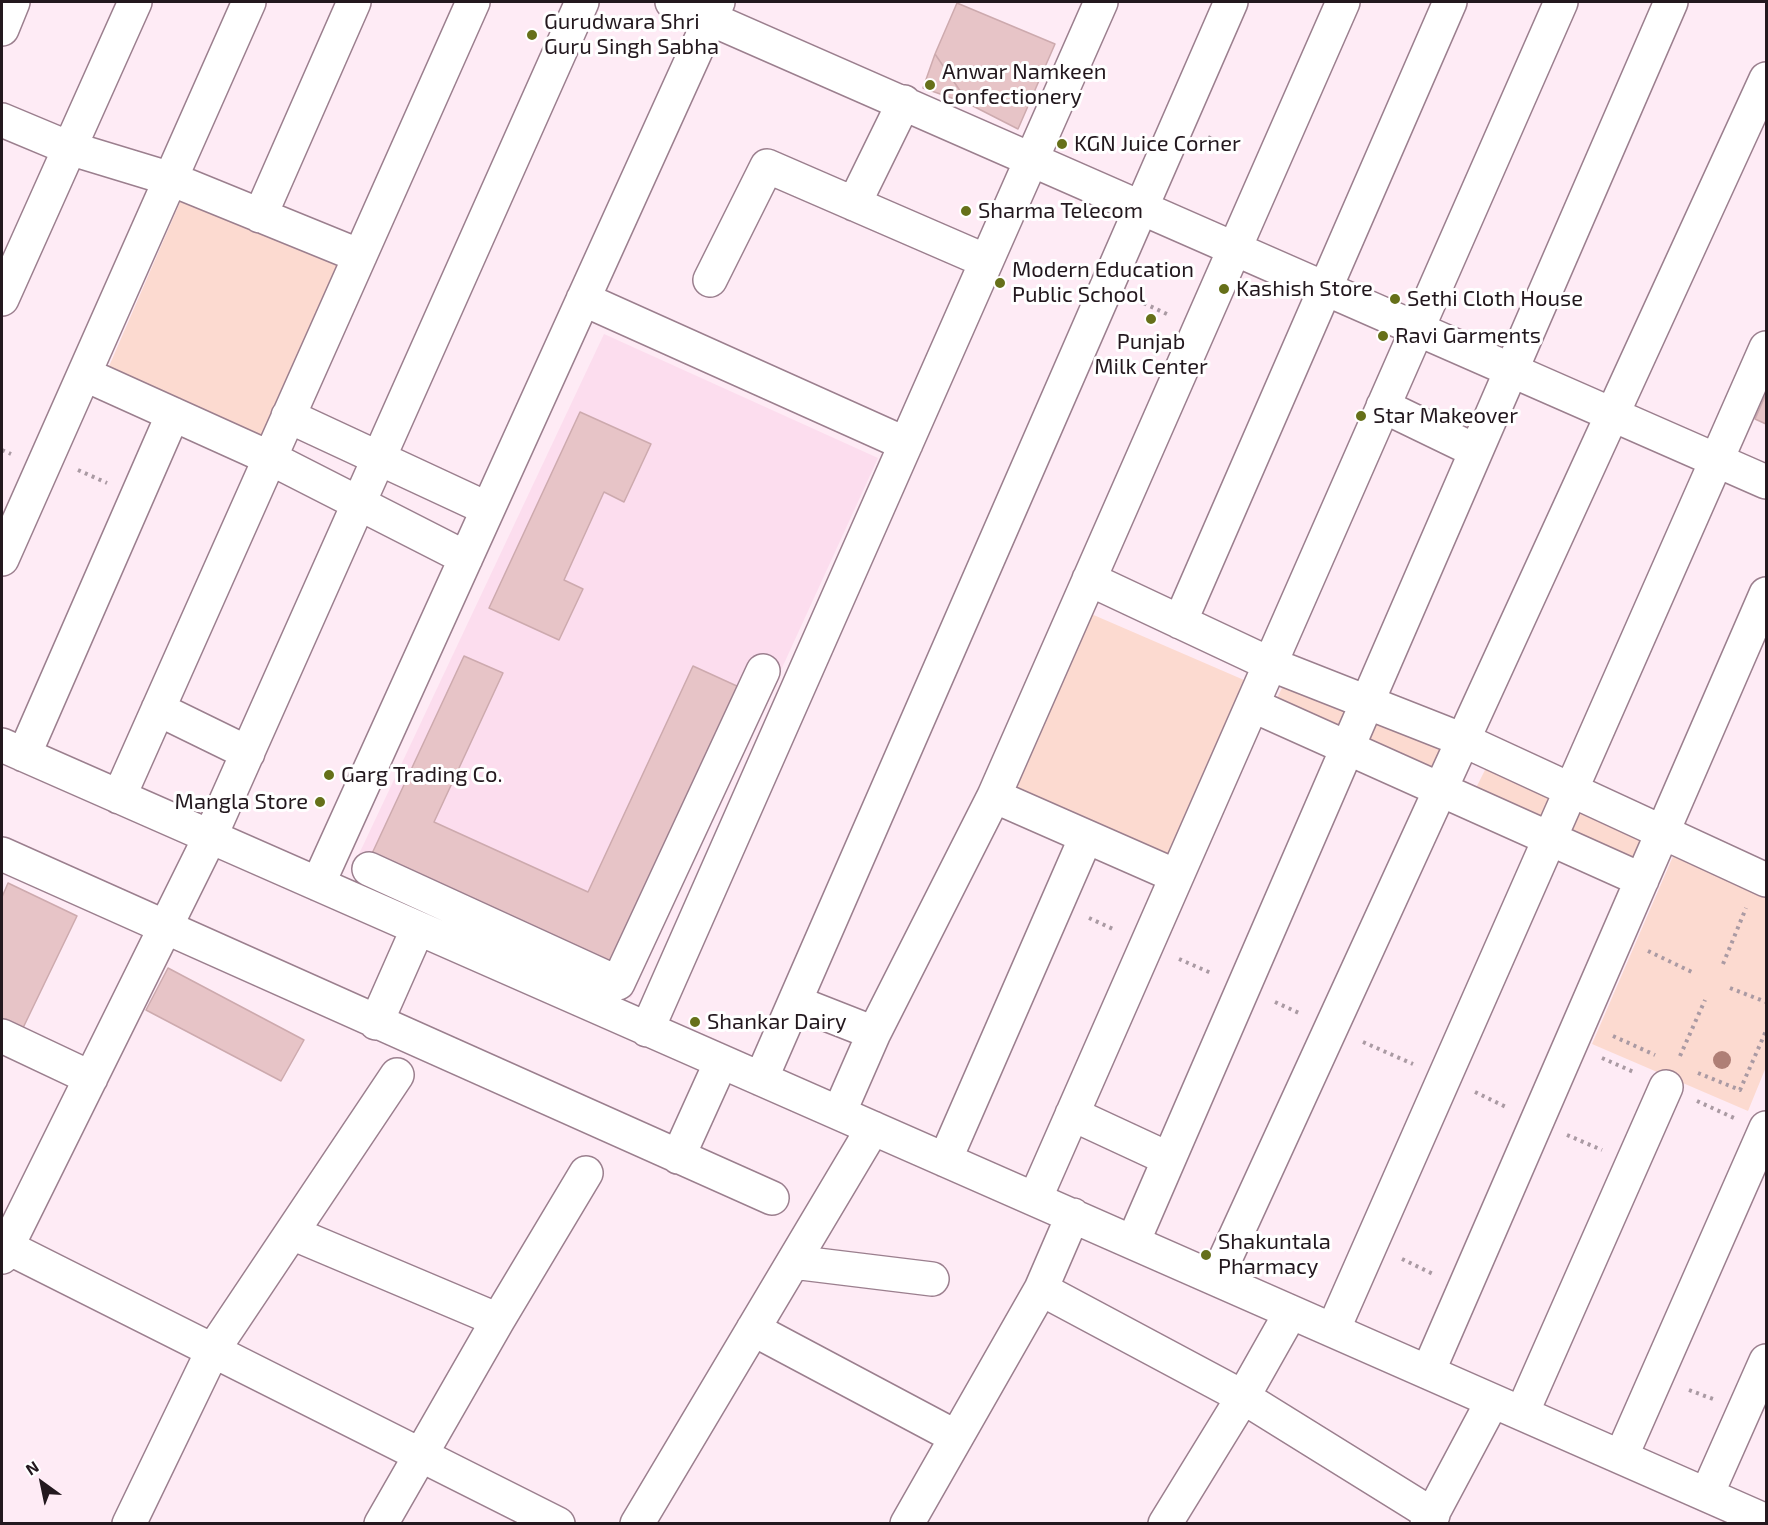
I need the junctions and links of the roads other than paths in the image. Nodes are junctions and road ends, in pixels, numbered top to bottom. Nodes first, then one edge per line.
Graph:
1 (14, 2) edge
2 (135, 2) edge
3 (249, 2) edge
4 (354, 2) edge
5 (473, 2) edge
6 (582, 2) edge
7 (672, 2) edge
8 (1101, 2) edge
9 (1231, 2) edge
10 (1343, 2) edge
11 (1450, 2) edge
12 (1562, 2) edge
13 (1671, 2) edge
14 (714, 10) edge
15 (2, 29) edge
16 (1767, 79) edge
17 (904, 102) junction
18 (2, 120) edge
19 (69, 148) junction
20 (1031, 159) junction
21 (171, 179) junction
22 (854, 204) junction
23 (1140, 207) junction
24 (260, 216) junction
25 (1235, 248) junction
26 (360, 256) junction
27 (986, 261) junction
28 (710, 280) dead end
29 (1326, 288) junction
30 (2, 299) edge
31 (583, 299) junction
32 (1418, 328) junction
33 (1767, 348) edge
34 (1511, 370) junction
35 (84, 374) junction
36 (1383, 406) junction
37 (173, 414) junction
38 (1612, 414) junction
39 (288, 416) junction
40 (906, 444) junction
41 (1476, 451) junction
42 (379, 458) junction
43 (270, 459) junction
44 (1717, 460) junction
45 (1766, 481) edge
46 (358, 503) junction
47 (488, 509) junction
48 (466, 558) junction
49 (2, 560) edge
50 (1089, 579) junction
51 (1767, 594) edge
52 (1180, 622) junction
53 (1270, 664) junction
54 (763, 671) dead end
55 (1367, 703) junction
56 (1252, 705) junction
57 (158, 708) junction
58 (1463, 740) junction
59 (1348, 748) junction
60 (13, 750) edge
61 (248, 753) junction
62 (1440, 789) junction
63 (1572, 790) junction
64 (994, 796) junction
65 (119, 797) junction
66 (1662, 833) junction
67 (210, 837) junction
68 (1086, 837) junction
69 (1550, 838) junction
70 (2, 854) edge
71 (369, 869) dead end
72 (1176, 876) junction
73 (1761, 879) edge
74 (1642, 880) junction
75 (318, 884) junction
76 (462, 912) junction
77 (418, 928) junction
78 (165, 929) junction
79 (448, 942) junction
80 (634, 949) junction
81 (675, 966) junction
82 (795, 1002) junction
83 (376, 1023) junction
84 (647, 1029) junction
85 (874, 1033) junction
86 (2, 1036) edge
87 (721, 1062) junction
88 (397, 1075) dead end
89 (1671, 1076) road end
90 (91, 1078) junction
91 (761, 1079) junction
92 (839, 1113) junction
93 (1072, 1114) junction
94 (873, 1128) junction
95 (1766, 1131) edge
96 (678, 1157) junction
97 (1169, 1159) junction
98 (945, 1160) junction
99 (586, 1173) dead end
100 (772, 1198) dead end
101 (1035, 1199) junction
102 (1073, 1215) junction
103 (292, 1233) junction
104 (1133, 1242) junction
105 (4, 1252) edge
106 (793, 1262) junction
107 (932, 1279) dead end
108 (1216, 1279) junction
109 (1041, 1288) junction
110 (1291, 1312) junction
111 (498, 1320) junction
112 (753, 1329) junction
113 (1333, 1330) junction
114 (213, 1350) junction
115 (1767, 1361) edge
116 (1428, 1372) junction
117 (1243, 1397) junction
118 (1507, 1408) junction
119 (956, 1437) junction
120 (420, 1454) junction
121 (1621, 1457) junction
122 (1707, 1494) junction
123 (1430, 1519) edge
124 (1767, 1521) edge
125 (129, 1524) edge
126 (381, 1524) edge
127 (558, 1524) edge
128 (637, 1524) edge
129 (907, 1524) edge
130 (1165, 1524) edge

1 - 15 street
2 - 19 street
3 - 21 street
4 - 24 street
5 - 26 street
6 - 42 street
7 - 14 street
8 - 20 street
9 - 23 street
10 - 25 street
11 - 29 street
12 - 32 street
13 - 34 street
14 - 17 street
14 - 31 street
16 - 38 street
17 - 20 street
17 - 22 street
18 - 19 street
19 - 21 street
19 - 30 street
20 - 23 street
20 - 27 street
21 - 24 street
21 - 35 street
22 - 27 street
22 - 28 street
23 - 25 street
23 - 82 street
24 - 26 street
25 - 29 street
25 - 50 street
26 - 39 street
27 - 40 street
29 - 32 street
29 - 52 street
31 - 40 street
31 - 47 street
32 - 34 street
32 - 36 street
33 - 44 street
34 - 38 street
34 - 41 street
35 - 37 street
35 - 49 street
36 - 41 street
36 - 53 street
37 - 43 street
37 - 60 street
38 - 44 street
38 - 58 street
39 - 42 street
39 - 43 street
40 - 81 street
41 - 55 street
42 - 46 street
42 - 47 street
43 - 46 street
43 - 57 street
44 - 45 street
44 - 63 street
46 - 48 street
46 - 61 street
47 - 48 street
48 - 75 street
50 - 52 street
50 - 64 street
51 - 66 street
52 - 53 street
53 - 55 street
53 - 56 street
54 - 80 street
55 - 58 street
55 - 59 street
56 - 59 street
56 - 72 street
57 - 61 street
57 - 65 street
58 - 62 street
58 - 63 street
59 - 62 street
59 - 97 street
60 - 65 street
61 - 67 street
62 - 69 street
62 - 108 street
63 - 66 street
63 - 69 street
64 - 68 street
64 - 85 street
65 - 67 street
66 - 73 street
66 - 74 street
67 - 75 street
67 - 78 street
68 - 72 street
68 - 98 street
69 - 74 street
69 - 113 street
70 - 78 street
71 - 76 street
72 - 93 street
74 - 116 street
75 - 77 street
76 - 79 street
76 - 80 street
77 - 79 street
77 - 83 street
78 - 83 street
78 - 90 street
79 - 84 street
80 - 81 street
81 - 84 street
82 - 85 street
82 - 91 street
83 - 96 street
84 - 87 street
85 - 92 street
86 - 90 street
87 - 91 street
87 - 96 street
88 - 103 street
89 - 118 street
90 - 105 street
91 - 92 street
92 - 94 street
93 - 97 street
93 - 101 street
94 - 98 street
94 - 106 street
95 - 121 street
96 - 100 street
97 - 104 street
98 - 101 street
99 - 111 street
101 - 102 street
102 - 104 street
102 - 109 street
103 - 111 street
103 - 114 street
104 - 108 street
105 - 114 street
106 - 107 street
106 - 112 street
108 - 110 street
109 - 117 street
109 - 119 street
110 - 113 street
110 - 117 street
111 - 120 street
112 - 119 street
112 - 128 street
113 - 116 street
114 - 120 street
114 - 125 street
115 - 122 street
116 - 118 street
117 - 123 street
117 - 130 street
118 - 121 street
118 - 123 street
119 - 129 street
120 - 126 street
120 - 127 street
121 - 122 street
122 - 124 street

